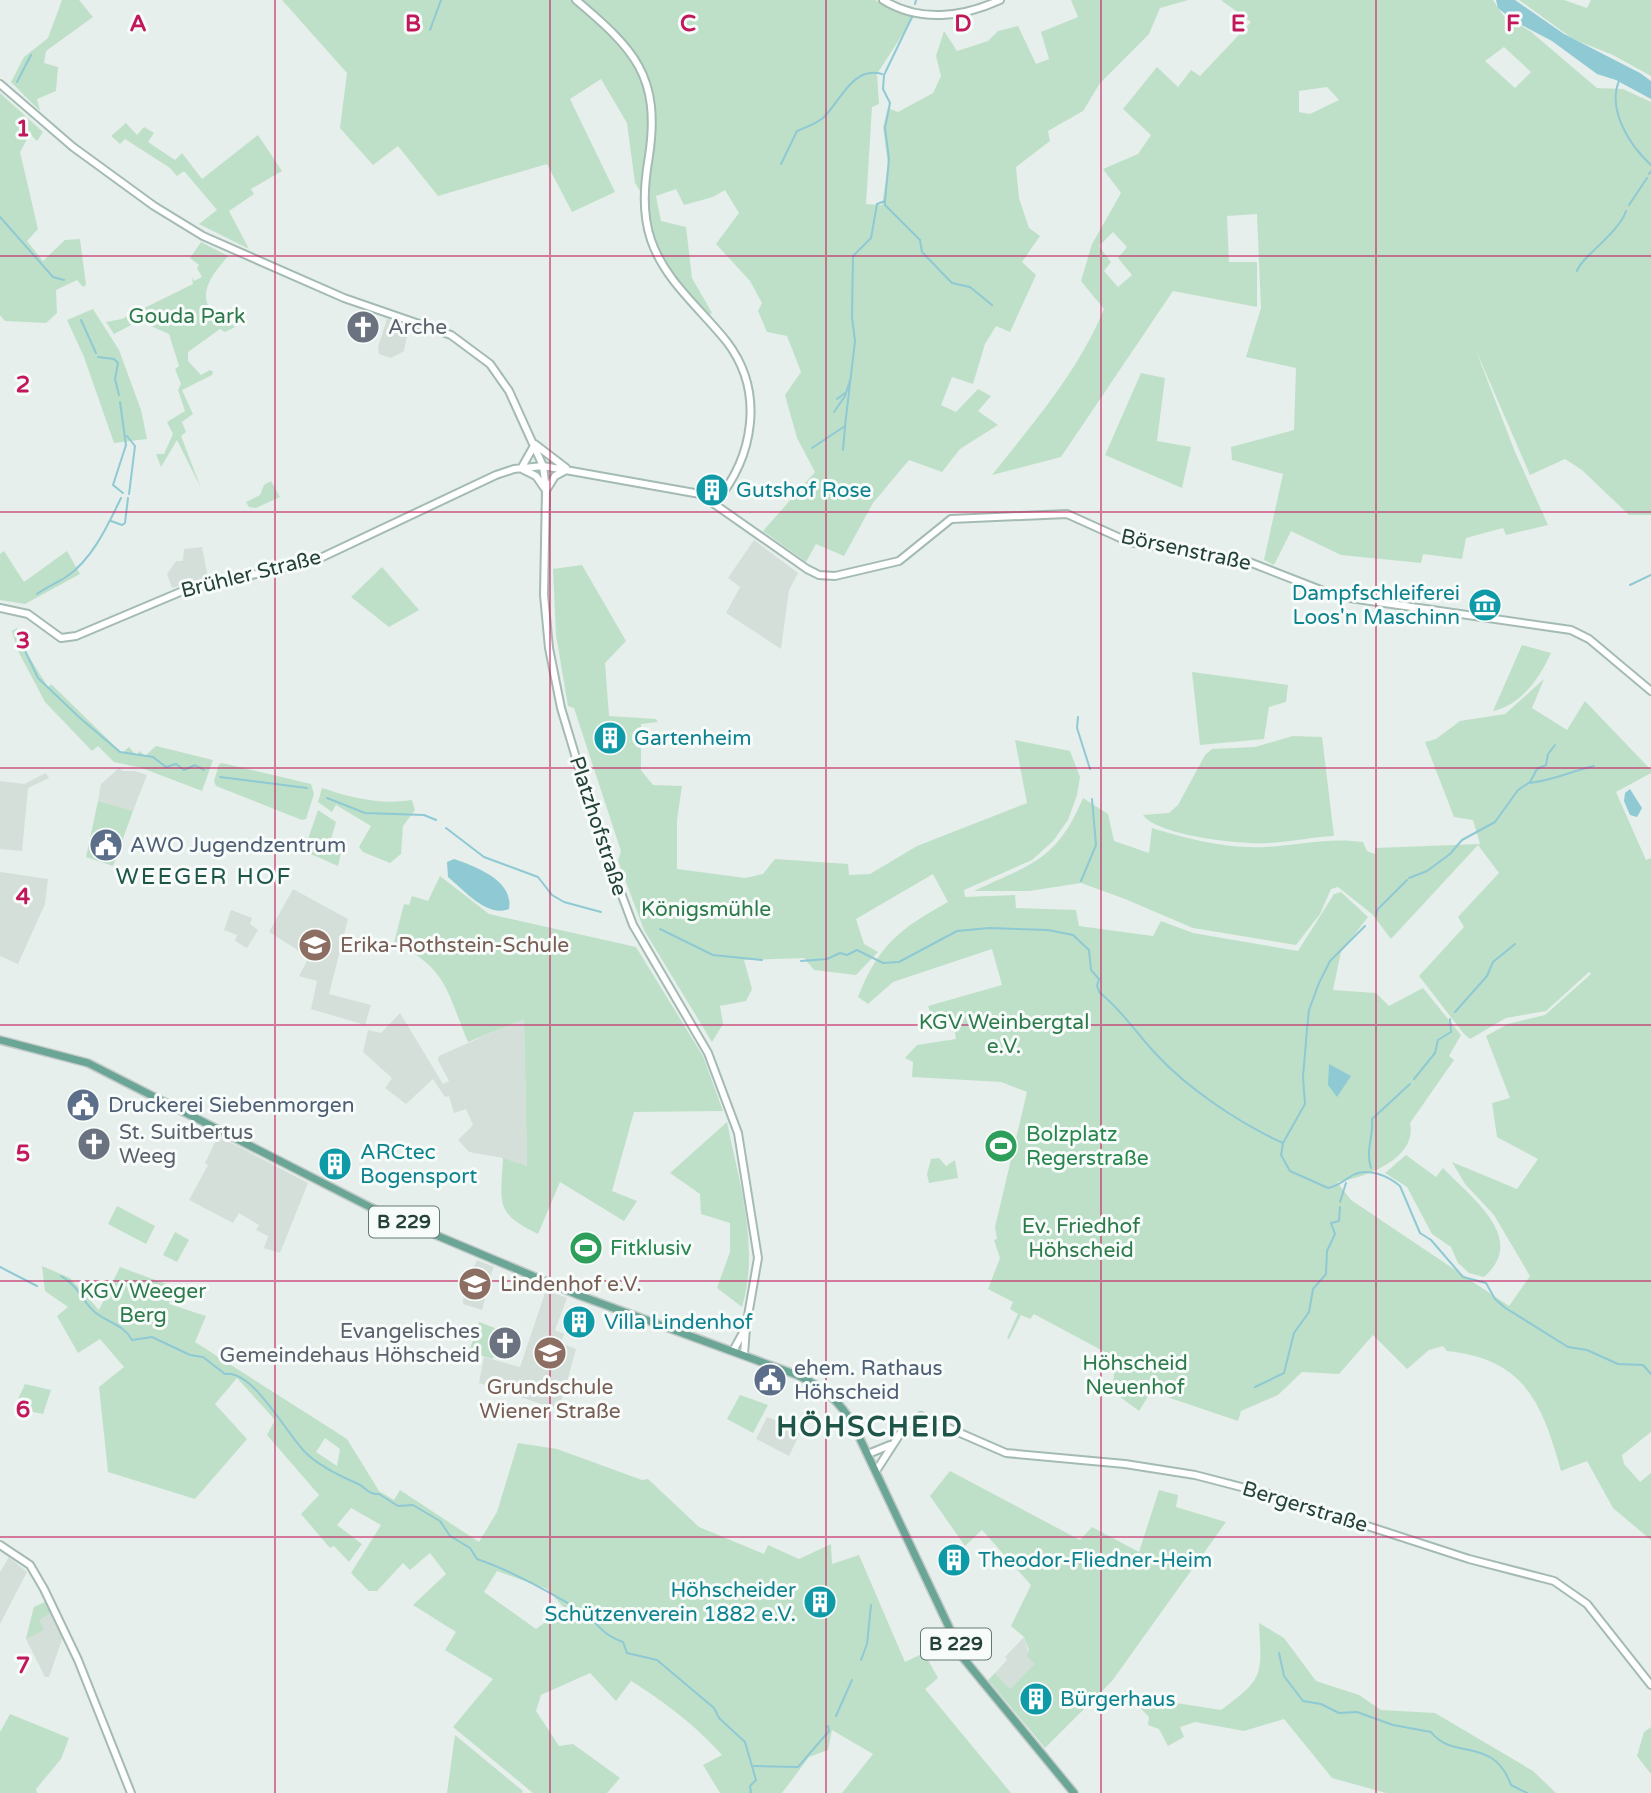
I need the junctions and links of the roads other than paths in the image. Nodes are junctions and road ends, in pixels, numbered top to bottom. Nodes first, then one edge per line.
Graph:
1 (576, 0) edge
2 (883, 0) edge
3 (1000, 0) edge
4 (0, 84) edge
5 (535, 444) junction
6 (543, 466) junction
7 (520, 468) junction
8 (568, 469) junction
9 (546, 490) junction
10 (715, 503) junction
11 (947, 520) joint
12 (0, 608) edge
13 (1651, 691) edge
14 (0, 1040) edge
15 (746, 1328) junction
16 (733, 1351) junction
17 (744, 1355) junction
18 (892, 1444) junction
19 (869, 1456) junction
20 (882, 1459) junction
21 (876, 1471) junction
22 (0, 1545) edge
23 (1651, 1685) edge
24 (131, 1793) edge
25 (1074, 1793) edge

1 - 10 main road
2 - 3 main road
4 - 5 main road, Platzhofstraße
5 - 6 main road, Platzhofstraße
5 - 7 main road
5 - 8 main road
6 - 7 main road, Brühler Straße
6 - 8 main road, Brühler Straße
6 - 9 main road, Platzhofstraße
7 - 9 main road
7 - 12 main road, Brühler Straße
8 - 9 main road
8 - 10 main road, Brühler Straße
9 - 15 main road, Platzhofstraße
10 - 11 main road, Brühler Straße
11 - 13 main road, Börsenstraße
14 - 16 main road, B 229
15 - 16 main road, Platzhofstraße
15 - 17 main road, Platzhofstraße
16 - 17 main road, B 229
17 - 19 main road, B 229
18 - 19 main road
18 - 20 main road
18 - 23 main road, Bergerstraße
19 - 20 main road
19 - 21 main road, B 229
20 - 21 main road
21 - 25 main road, B 229
22 - 24 main road

